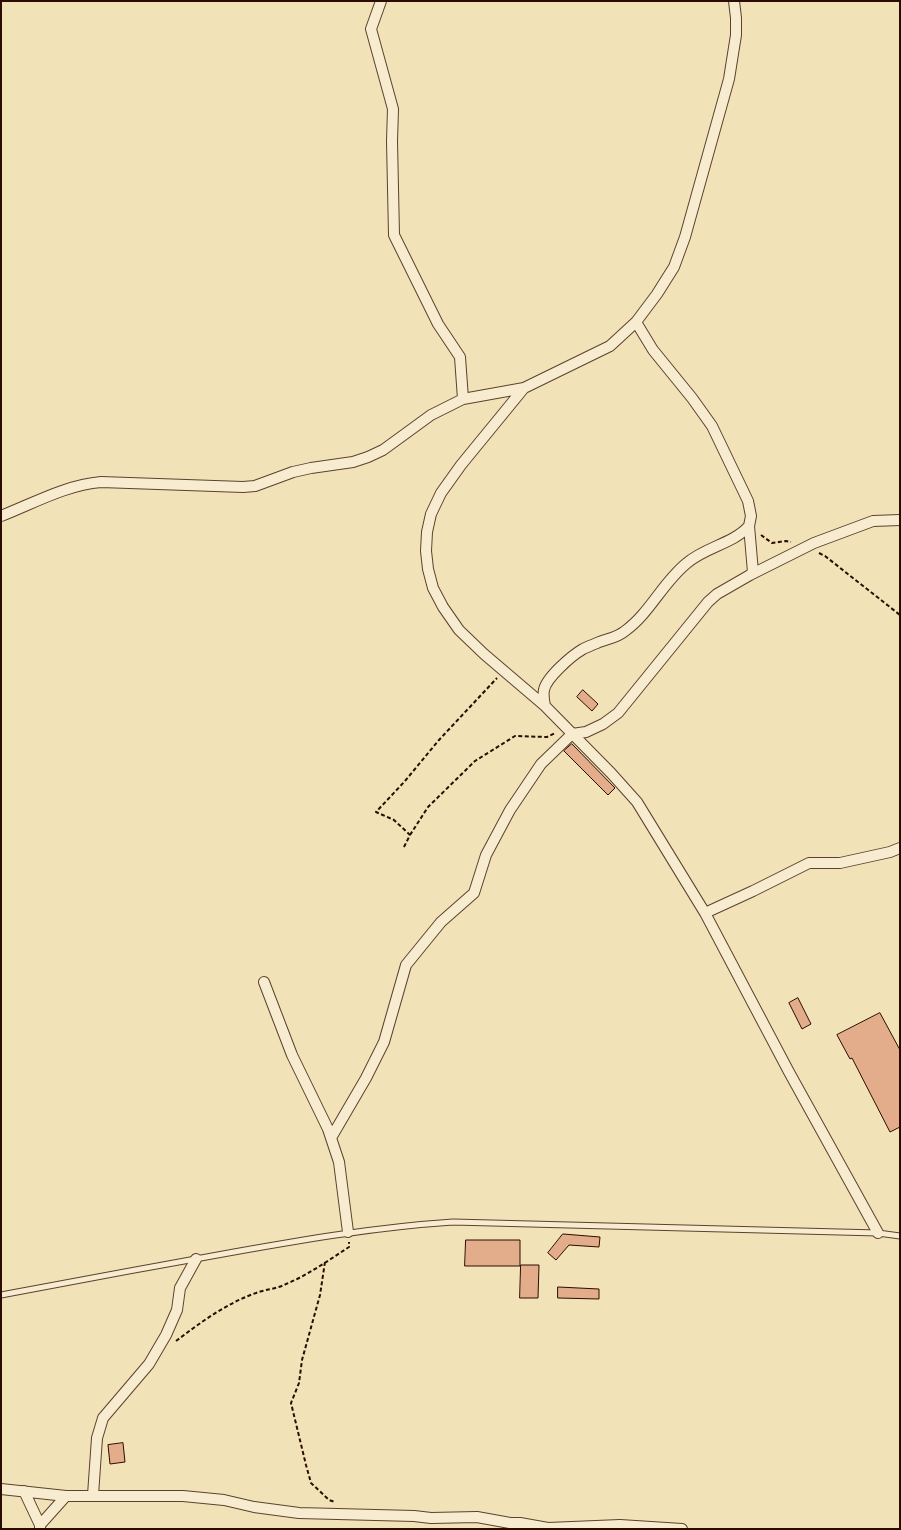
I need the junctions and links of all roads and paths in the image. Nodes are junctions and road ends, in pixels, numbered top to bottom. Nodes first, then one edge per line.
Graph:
1 (381, 1) edge
2 (734, 1) edge
3 (636, 322) junction
4 (524, 388) junction
5 (464, 399) junction
6 (1, 516) edge
7 (900, 520) edge
8 (749, 526) junction
9 (806, 547) junction
10 (750, 575) junction
11 (900, 615) edge
12 (504, 671) junction
13 (545, 706) junction
14 (569, 730) junction
15 (410, 834) junction
16 (404, 847) dead end
17 (900, 848) edge
18 (705, 913) junction
19 (264, 982) dead end
20 (331, 1138) junction
21 (348, 1232) junction
22 (878, 1233) junction
23 (900, 1236) edge
24 (196, 1259) junction
25 (325, 1262) junction
26 (1, 1294) edge
27 (175, 1342) dead end
28 (1, 1489) edge
29 (24, 1491) junction
30 (93, 1495) junction
31 (66, 1496) junction
32 (344, 1514) junction
33 (40, 1527) edge
34 (682, 1529) edge

1 - 5 street
2 - 3 street
3 - 4 street
3 - 8 street
4 - 5 street
4 - 12 street
5 - 6 street
7 - 9 street
8 - 9 path
8 - 10 street
8 - 13 street
9 - 10 street
9 - 11 path
10 - 14 street
12 - 13 street
12 - 15 path
13 - 14 street
14 - 15 path
14 - 18 street
14 - 20 street
15 - 16 path
17 - 18 street
18 - 22 street
19 - 20 street
20 - 21 street
21 - 22 lane
21 - 24 lane
21 - 25 path
22 - 23 lane
24 - 26 lane
24 - 30 street
25 - 27 path
25 - 32 path
28 - 29 street
29 - 31 street
29 - 33 street
30 - 31 street
30 - 32 street
31 - 33 street
32 - 34 street

